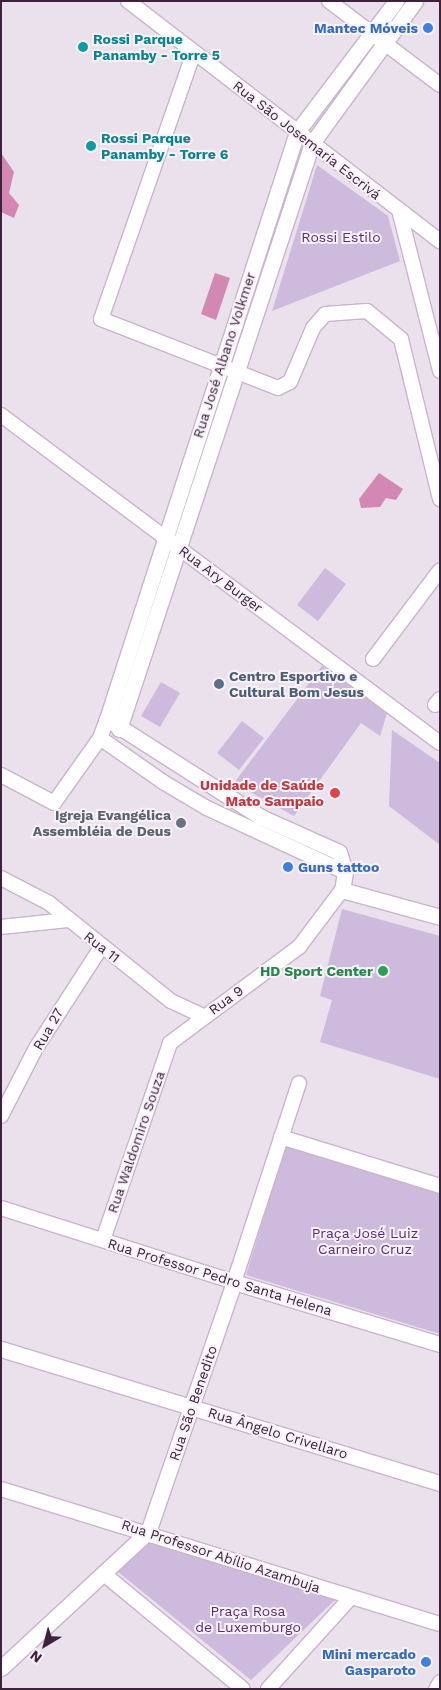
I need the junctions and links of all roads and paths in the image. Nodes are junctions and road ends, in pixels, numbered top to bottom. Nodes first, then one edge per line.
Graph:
1 (128, 1) edge
2 (329, 1) edge
3 (396, 1) edge
4 (416, 1) edge
5 (371, 33) junction
6 (384, 43) junction
7 (194, 52) junction
8 (440, 85) edge
9 (298, 132) junction
10 (312, 144) junction
11 (400, 210) junction
12 (440, 241) edge
13 (251, 271) junction
14 (270, 276) junction
15 (220, 365) junction
16 (440, 371) edge
17 (240, 372) junction
18 (1, 415) edge
19 (440, 499) edge
20 (165, 537) junction
21 (179, 548) junction
22 (440, 570) edge
23 (373, 659) dead end
24 (106, 719) junction
25 (120, 729) junction
26 (100, 738) junction
27 (440, 743) edge
28 (1, 775) edge
29 (345, 872) junction
30 (1, 878) edge
31 (342, 890) junction
32 (440, 918) edge
33 (68, 920) junction
34 (1, 927) edge
35 (102, 946) junction
36 (203, 1016) junction
37 (170, 1044) joint
38 (299, 1083) dead end
39 (1, 1116) edge
40 (281, 1137) junction
41 (440, 1186) edge
42 (1, 1208) edge
43 (103, 1240) junction
44 (234, 1282) junction
45 (440, 1344) edge
46 (1, 1349) edge
47 (192, 1407) junction
48 (440, 1483) edge
49 (1, 1489) edge
50 (148, 1532) junction
51 (104, 1574) junction
52 (351, 1598) junction
53 (440, 1624) edge
54 (1, 1668) edge
55 (440, 1682) edge
56 (244, 1689) edge
57 (268, 1689) edge
58 (436, 1689) edge

1 - 7 street, Rua São Josemaría Escrivá
2 - 5 street
3 - 5 street, Rua José Albano Volkmer
4 - 6 street, Rua José Albano Volkmer
5 - 6 street
5 - 9 street, Rua José Albano Volkmer
6 - 8 street
6 - 10 street, Rua José Albano Volkmer
7 - 9 street, Rua São Josemaría Escrivá
7 - 15 street
9 - 10 street, Rua São Josemaría Escrivá
9 - 13 street, Rua José Albano Volkmer
10 - 11 street, Rua São Josemaría Escrivá
10 - 14 street, Rua José Albano Volkmer
11 - 12 street, Rua São Josemaría Escrivá
11 - 16 street
13 - 14 street
13 - 15 street, Rua José Albano Volkmer
14 - 17 street, Rua José Albano Volkmer
15 - 17 street
15 - 20 street, Rua José Albano Volkmer
17 - 19 street
17 - 21 street, Rua José Albano Volkmer
18 - 20 street, Rua Ary Burger
20 - 21 street, Rua Ary Burger
20 - 24 street, Rua José Albano Volkmer
21 - 25 street, Rua José Albano Volkmer
21 - 27 street, Rua Ary Burger
22 - 23 street
24 - 25 street
24 - 26 street
25 - 29 street
26 - 28 street
26 - 29 street
29 - 31 street
30 - 33 street, Rua 11
31 - 32 street
31 - 36 street, Rua 9
33 - 34 street
33 - 35 street, Rua 11
35 - 36 street, Rua 11
35 - 39 street, Rua 27
36 - 37 street, Rua 9
37 - 43 street, Rua Waldomiro Souza
38 - 40 street, Rua São Benedito
40 - 41 street
40 - 44 street, Rua São Benedito
42 - 43 street, Rua Professor Pedro Santa Helena
43 - 44 street, Rua Professor Pedro Santa Helena
44 - 45 street, Rua Professor Pedro Santa Helena
44 - 47 street, Rua São Benedito
46 - 47 street, Rua Ângelo Crivellaro
47 - 48 street, Rua Ângelo Crivellaro
47 - 50 street, Rua São Benedito
49 - 50 street, Rua Professor Abílio Azambuja
50 - 51 street, Rua São Benedito
50 - 52 street, Rua Professor Abílio Azambuja
51 - 54 street, Rua São Benedito
51 - 56 street
52 - 53 street, Rua Professor Abílio Azambuja
52 - 57 street
55 - 58 street

